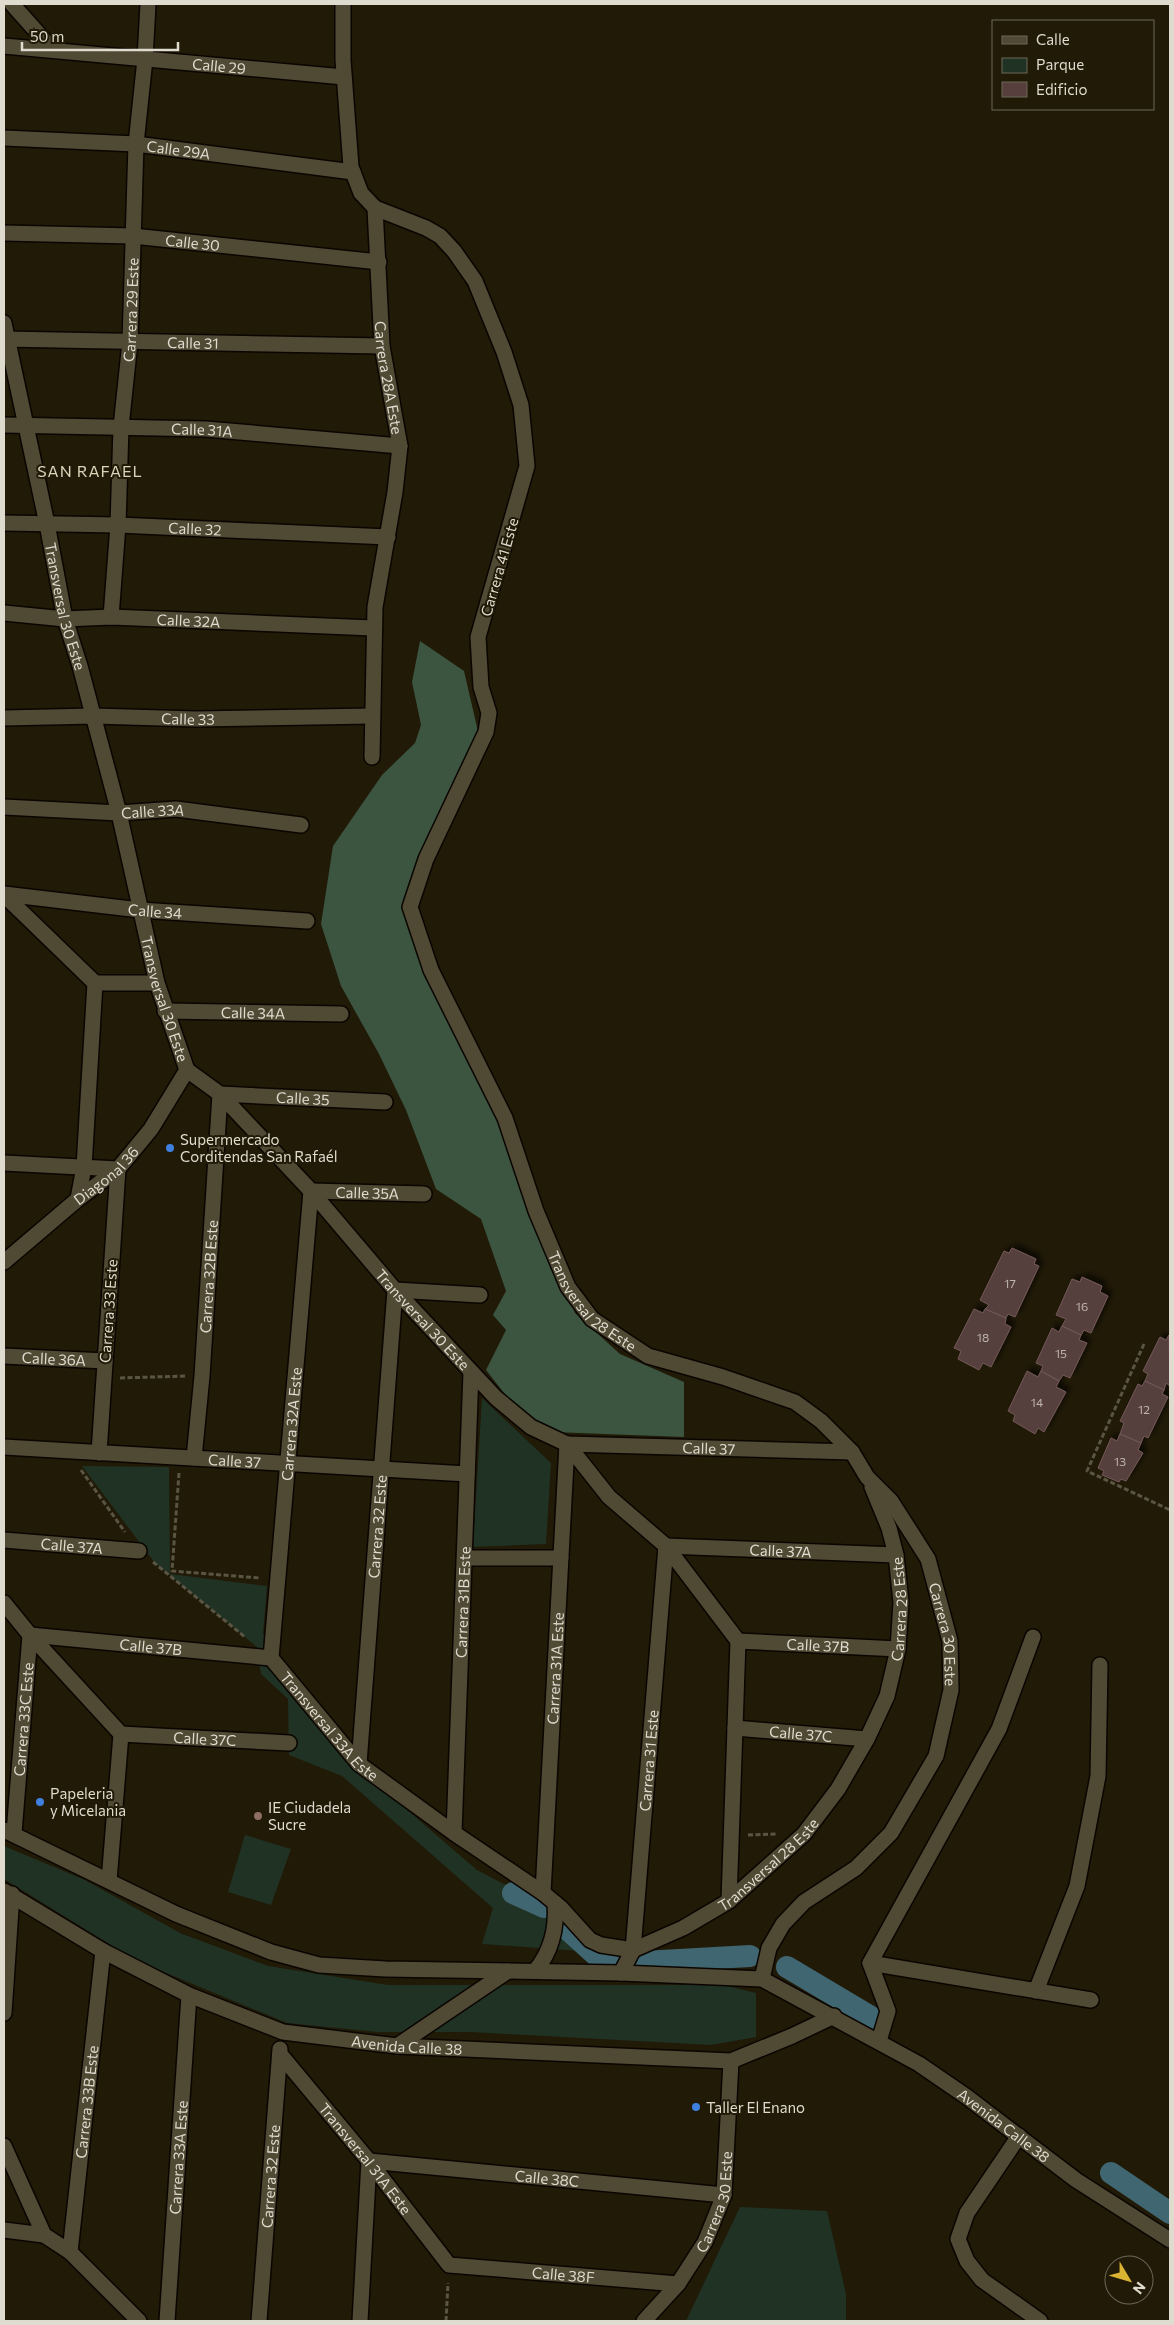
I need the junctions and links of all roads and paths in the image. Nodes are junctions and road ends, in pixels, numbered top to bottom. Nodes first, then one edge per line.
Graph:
1 (12, 4) edge
2 (148, 4) edge
3 (344, 4) edge
4 (4, 46) edge
5 (52, 50) junction
6 (145, 59) junction
7 (344, 77) junction
8 (4, 138) edge
9 (136, 144) junction
10 (353, 172) junction
11 (375, 208) junction
12 (4, 233) edge
13 (133, 236) junction
14 (379, 262) junction
15 (4, 323) edge
16 (5, 339) edge
17 (130, 342) junction
18 (382, 346) junction
19 (4, 426) edge
20 (25, 426) junction
21 (121, 427) junction
22 (400, 446) junction
23 (4, 523) edge
24 (48, 524) junction
25 (118, 524) junction
26 (388, 537) junction
27 (4, 612) edge
28 (111, 617) junction
29 (65, 619) junction
30 (373, 628) junction
31 (94, 716) junction
32 (372, 716) junction
33 (4, 722) edge
34 (372, 757) dead end
35 (4, 807) edge
36 (120, 813) junction
37 (301, 825) dead end
38 (4, 894) edge
39 (140, 910) junction
40 (307, 921) dead end
41 (431, 970) joint
42 (95, 983) junction
43 (157, 983) junction
44 (165, 1011) junction
45 (341, 1014) dead end
46 (187, 1070) junction
47 (220, 1094) junction
48 (385, 1102) dead end
49 (4, 1163) edge
50 (84, 1167) junction
51 (118, 1169) junction
52 (311, 1191) junction
53 (424, 1194) dead end
54 (78, 1199) junction
55 (4, 1262) edge
56 (396, 1290) junction
57 (480, 1295) dead end
58 (1144, 1344) dead end
59 (4, 1356) edge
60 (105, 1361) junction
61 (471, 1372) junction
62 (202, 1376) junction
63 (104, 1378) junction
64 (567, 1444) junction
65 (4, 1447) edge
66 (67, 1451) junction
67 (98, 1452) junction
68 (852, 1452) junction
69 (187, 1458) junction
70 (288, 1464) junction
71 (382, 1469) junction
72 (467, 1474) junction
73 (867, 1477) junction
74 (891, 1501) joint
75 (1170, 1510) edge
76 (4, 1540) edge
77 (666, 1546) junction
78 (139, 1551) junction
79 (896, 1555) junction
80 (464, 1558) junction
81 (561, 1558) junction
82 (278, 1580) junction
83 (4, 1603) edge
84 (30, 1636) junction
85 (1033, 1637) dead end
86 (248, 1639) dead end
87 (738, 1641) junction
88 (898, 1649) junction
89 (271, 1658) junction
90 (1100, 1665) dead end
91 (735, 1728) junction
92 (121, 1734) junction
93 (866, 1739) junction
94 (289, 1743) dead end
95 (359, 1764) junction
96 (9, 1832) edge
97 (454, 1832) junction
98 (804, 1834) junction
99 (730, 1835) junction
100 (109, 1881) junction
101 (8, 1892) edge
102 (543, 1893) junction
103 (729, 1901) junction
104 (556, 1903) junction
105 (633, 1950) junction
106 (102, 1951) junction
107 (870, 1962) junction
108 (508, 1971) junction
109 (535, 1971) junction
110 (621, 1972) junction
111 (762, 1979) junction
112 (1036, 1991) junction
113 (189, 1994) junction
114 (1091, 2000) dead end
115 (4, 2013) edge
116 (834, 2016) junction
117 (283, 2032) junction
118 (879, 2041) junction
119 (397, 2046) junction
120 (280, 2054) junction
121 (731, 2061) junction
122 (1019, 2136) junction
123 (4, 2146) edge
124 (369, 2161) junction
125 (724, 2196) junction
126 (4, 2230) edge
127 (44, 2235) junction
128 (1170, 2240) edge
129 (70, 2252) junction
130 (450, 2264) junction
131 (678, 2284) junction
132 (139, 2321) edge
133 (167, 2321) edge
134 (259, 2321) edge
135 (360, 2321) edge
136 (446, 2321) edge
137 (644, 2321) edge
138 (1040, 2321) edge

1 - 5 street
2 - 6 street, Carrera 29 Este
3 - 7 street
4 - 5 street, Calle 29
5 - 6 street, Calle 29
6 - 7 street, Calle 29
6 - 9 street, Carrera 29 Este
7 - 10 street
8 - 9 street, Calle 29A
9 - 10 street, Calle 29A
9 - 13 street, Carrera 29 Este
10 - 11 street
11 - 14 street, Carrera 28A Este
11 - 41 street, Carrera 41 Este
12 - 13 street, Calle 30
13 - 14 street, Calle 30
13 - 17 street, Carrera 29 Este
14 - 18 street, Carrera 28A Este
15 - 16 street, Transversal 30 Este
16 - 17 street, Calle 31
16 - 20 street, Transversal 30 Este
17 - 18 street, Calle 31
17 - 21 street, Carrera 29 Este
18 - 22 street, Carrera 28A Este
19 - 20 street, Calle 31A
20 - 21 street, Calle 31A
20 - 24 street, Transversal 30 Este
21 - 22 street, Calle 31A
21 - 25 street, Carrera 29 Este
22 - 26 street, Carrera 28A Este
23 - 24 street, Calle 32
24 - 25 street, Calle 32
24 - 29 street, Transversal 30 Este
25 - 26 street, Calle 32
25 - 28 street, Carrera 29 Este
26 - 30 street, Carrera 28A Este
27 - 29 street, Calle 32A
28 - 29 street, Calle 32A
28 - 30 street, Calle 32A
29 - 31 street, Transversal 30 Este
30 - 32 street, Carrera 28A Este
31 - 32 street, Calle 33
31 - 33 street, Calle 33
31 - 36 street, Transversal 30 Este
32 - 34 street, Carrera 28A Este
35 - 36 street, Calle 33A
36 - 37 street, Calle 33A
36 - 39 street, Transversal 30 Este
38 - 39 street, Calle 34
38 - 42 street
39 - 40 street, Calle 34
39 - 43 street, Transversal 30 Este
41 - 68 street, Transversal 28 Este
42 - 43 street
42 - 50 street
43 - 44 street, Transversal 30 Este
44 - 45 street, Calle 34A
44 - 46 street, Transversal 30 Este
46 - 47 street, Transversal 30 Este
46 - 51 street, Diagonal 36
47 - 48 street, Calle 35
47 - 52 street, Transversal 30 Este
47 - 62 street, Carrera 32B Este
49 - 50 street
50 - 51 street
50 - 54 street
51 - 54 street, Diagonal 36
51 - 60 street, Carrera 33 Este
52 - 53 street, Calle 35A
52 - 56 street, Transversal 30 Este
52 - 70 street, Carrera 32A Este
54 - 55 street, Diagonal 36
56 - 57 street
56 - 61 street, Transversal 30 Este
56 - 71 street, Carrera 32 Este
58 - 75 path
59 - 60 street, Calle 36A
60 - 63 street, Carrera 33 Este
61 - 64 street, Transversal 30 Este
61 - 72 street, Carrera 31B Este
62 - 63 path, Calle 36A
62 - 69 street, Carrera 32B Este
63 - 67 street, Carrera 33 Este
64 - 68 street, Calle 37
64 - 77 street, Transversal 30 Este
64 - 81 street, Carrera 31A Este
65 - 66 street, Calle 37
66 - 67 street, Calle 37
66 - 78 path
67 - 69 street, Calle 37
68 - 73 street, Transversal 28 Este
69 - 70 street, Calle 37
69 - 82 path
70 - 71 street, Calle 37
70 - 82 street, Carrera 32A Este
71 - 72 street, Calle 37
71 - 95 street, Carrera 32 Este
72 - 80 street, Carrera 31B Este
73 - 74 street, Transversal 28 Este
73 - 79 street, Carrera 28 Este
74 - 111 street, Carrera 30 Este
76 - 78 street, Calle 37A
77 - 79 street, Calle 37A
77 - 87 street, Transversal 30 Este
77 - 105 street, Carrera 31 Este
78 - 86 path
79 - 88 street, Carrera 28 Este
80 - 81 street
80 - 97 street, Carrera 31B Este
81 - 102 street, Carrera 31A Este
82 - 89 street, Carrera 32A Este
83 - 84 street
84 - 89 street, Calle 37B
84 - 92 street
84 - 96 street, Carrera 33C Este
85 - 107 street
87 - 88 street, Calle 37B
87 - 91 street
88 - 93 street, Carrera 28 Este
89 - 95 street, Transversal 33A Este
90 - 112 street
91 - 93 street, Calle 37C
91 - 99 street
92 - 94 street, Calle 37C
92 - 100 street
93 - 98 street, Transversal 28 Este
95 - 97 street, Transversal 33A Este
96 - 100 street, Avenida Calle 38
97 - 102 street, Transversal 33A Este
98 - 99 path
98 - 103 street, Transversal 28 Este
99 - 103 street
100 - 108 street, Avenida Calle 38
101 - 106 street, Avenida Calle 38
101 - 115 street
102 - 104 street, Transversal 33A Este
103 - 105 street, Transversal 28 Este
104 - 105 street, Transversal 33A Este
104 - 109 street
105 - 110 street, Carrera 31 Este
106 - 113 street, Avenida Calle 38
106 - 129 street, Carrera 33B Este
107 - 112 street
107 - 118 street
108 - 109 street, Avenida Calle 38
108 - 119 street
109 - 110 street, Avenida Calle 38
110 - 111 street, Avenida Calle 38
111 - 116 street, Avenida Calle 38
112 - 114 street
113 - 117 street, Avenida Calle 38
113 - 133 street, Carrera 33A Este
116 - 118 street, Avenida Calle 38
116 - 121 street, Avenida Calle 38
117 - 119 street, Avenida Calle 38
117 - 120 street, Carrera 32 Este
118 - 122 street, Avenida Calle 38
119 - 121 street, Avenida Calle 38
120 - 124 street, Transversal 31A Este
120 - 134 street, Carrera 32 Este
121 - 125 street, Carrera 30 Este
122 - 128 street, Avenida Calle 38
122 - 138 street
123 - 127 street
124 - 125 street, Calle 38C
124 - 130 street, Transversal 31A Este
124 - 135 street
125 - 131 street, Carrera 30 Este
126 - 127 street
127 - 129 street
129 - 132 street
130 - 131 street, Calle 38F
130 - 136 path
131 - 137 street, Carrera 30 Este

